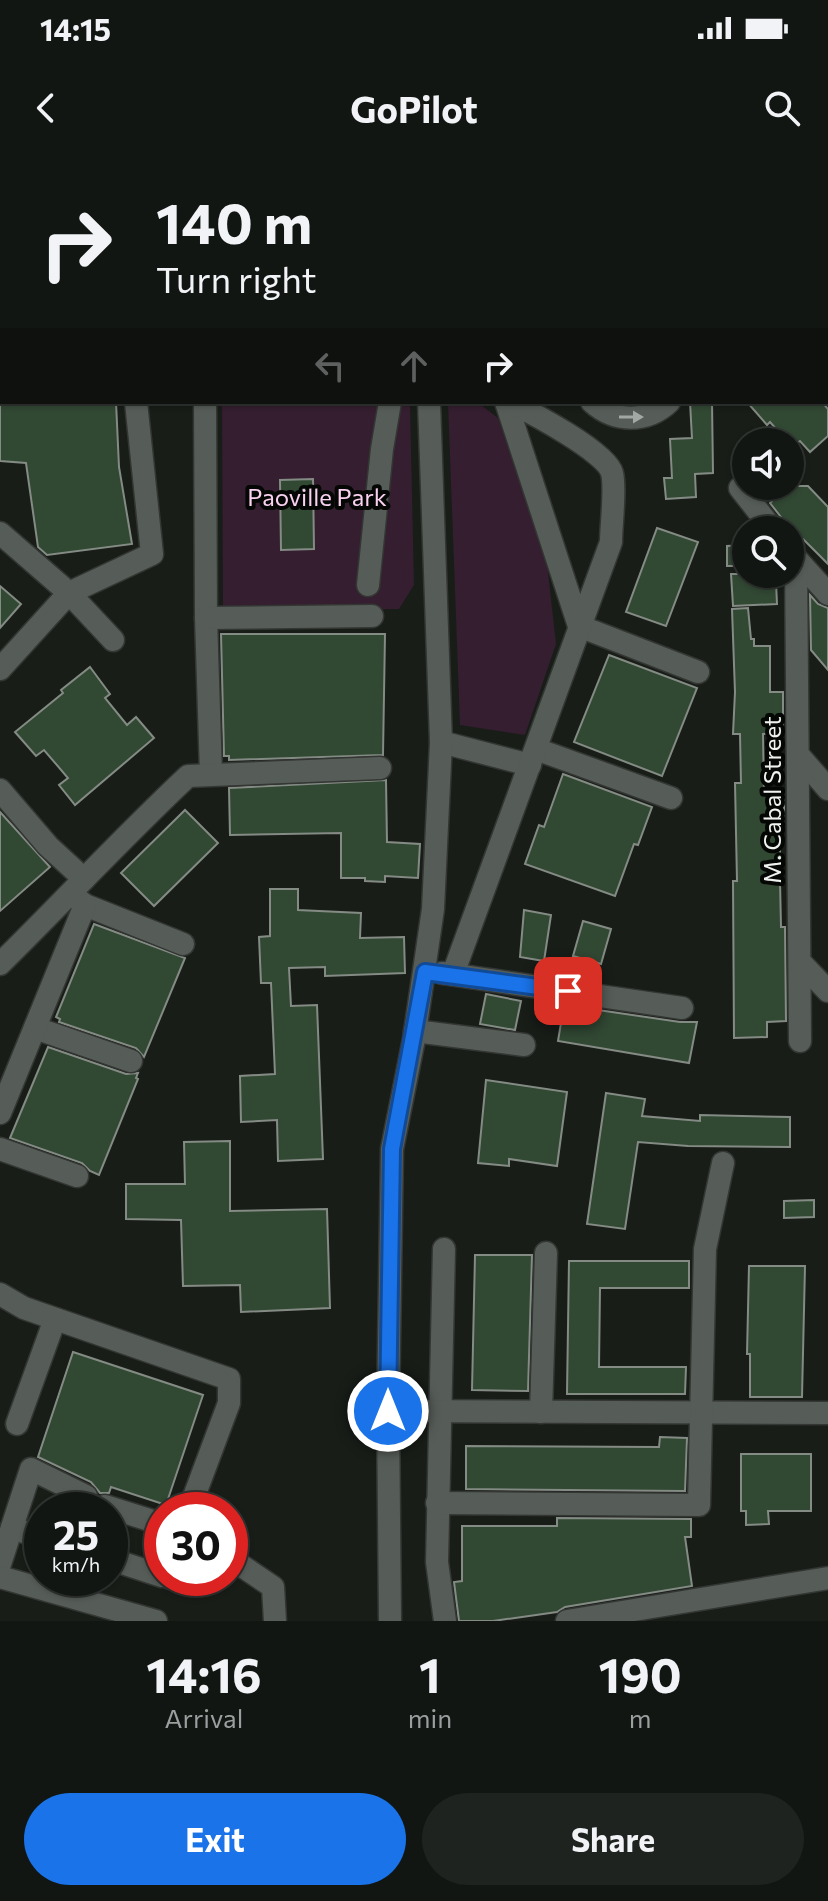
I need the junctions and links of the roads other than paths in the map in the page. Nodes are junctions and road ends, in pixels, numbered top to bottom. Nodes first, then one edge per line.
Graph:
1 (136, 404) edge
2 (205, 404) edge
3 (390, 404) edge
4 (429, 404) edge
5 (509, 404) edge
6 (519, 404) edge
7 (595, 404) edge
8 (667, 404) edge
9 (541, 408) edge
10 (749, 500) edge
11 (762, 516) edge
12 (0, 533) edge
13 (804, 567) edge
14 (368, 585) dead end
15 (794, 588) edge
16 (69, 593) junction
17 (828, 594) edge
18 (372, 616) dead end
19 (206, 618) junction
20 (579, 626) junction
21 (113, 640) dead end
22 (0, 669) edge
23 (698, 672) dead end
24 (441, 742) junction
25 (533, 757) junction
26 (800, 757) junction
27 (380, 768) dead end
28 (211, 774) junction
29 (828, 789) edge
30 (0, 790) edge
31 (671, 798) dead end
32 (80, 893) junction
33 (183, 944) dead end
34 (800, 962) junction
35 (0, 964) edge
36 (425, 972) junction
37 (453, 974) junction
38 (828, 991) edge
39 (682, 1008) dead end
40 (35, 1028) junction
41 (415, 1031) junction
42 (800, 1041) dead end
43 (524, 1045) dead end
44 (131, 1061) dead end
45 (0, 1113) edge
46 (0, 1149) edge
47 (723, 1163) dead end
48 (77, 1176) dead end
49 (444, 1249) dead end
50 (546, 1253) dead end
51 (0, 1294) edge
52 (55, 1319) junction
53 (440, 1410) junction
54 (388, 1411) junction
55 (541, 1412) junction
56 (700, 1413) junction
57 (828, 1413) edge
58 (17, 1424) dead end
59 (196, 1492) edge
60 (437, 1503) junction
61 (144, 1518) edge
62 (12, 1528) junction
63 (24, 1532) edge
64 (0, 1564) edge
65 (248, 1570) edge
66 (0, 1577) edge
67 (828, 1578) edge
68 (156, 1621) edge
69 (275, 1621) edge
70 (390, 1621) edge
71 (445, 1621) edge
72 (567, 1621) edge

1 - 16 street
2 - 19 street
3 - 14 street
4 - 24 street
5 - 20 street
6 - 9 street
7 -> 8 street
9 - 20 street
10 - 11 street
12 - 16 street
13 - 17 street
15 - 26 street, M. Cabal Street
16 - 21 street
16 - 22 street
18 - 19 street
19 - 28 street
20 - 23 street
20 - 25 street
24 - 25 street
24 - 36 street
25 - 31 street
25 - 37 street
26 - 29 street
26 - 34 street, M. Cabal Street
27 - 28 street
28 - 32 street
30 - 32 street
32 - 33 street
32 - 35 street
32 - 40 street
34 - 38 street
34 - 42 street, M. Cabal Street
36 - 37 street
36 - 41 street
37 - 39 street
40 - 44 street
40 - 45 street
41 - 43 street
41 - 54 street
46 - 48 street
47 - 56 street
49 - 53 street
50 - 55 street
51 - 52 street
52 - 58 street
52 - 59 street
53 - 54 street
53 - 55 street
53 - 60 street
54 - 70 street
55 - 56 street
56 - 57 street
56 - 60 street
60 - 71 street
61 - 62 street
62 - 63 street
62 - 64 street
65 - 69 street
66 - 68 street
67 - 72 street

